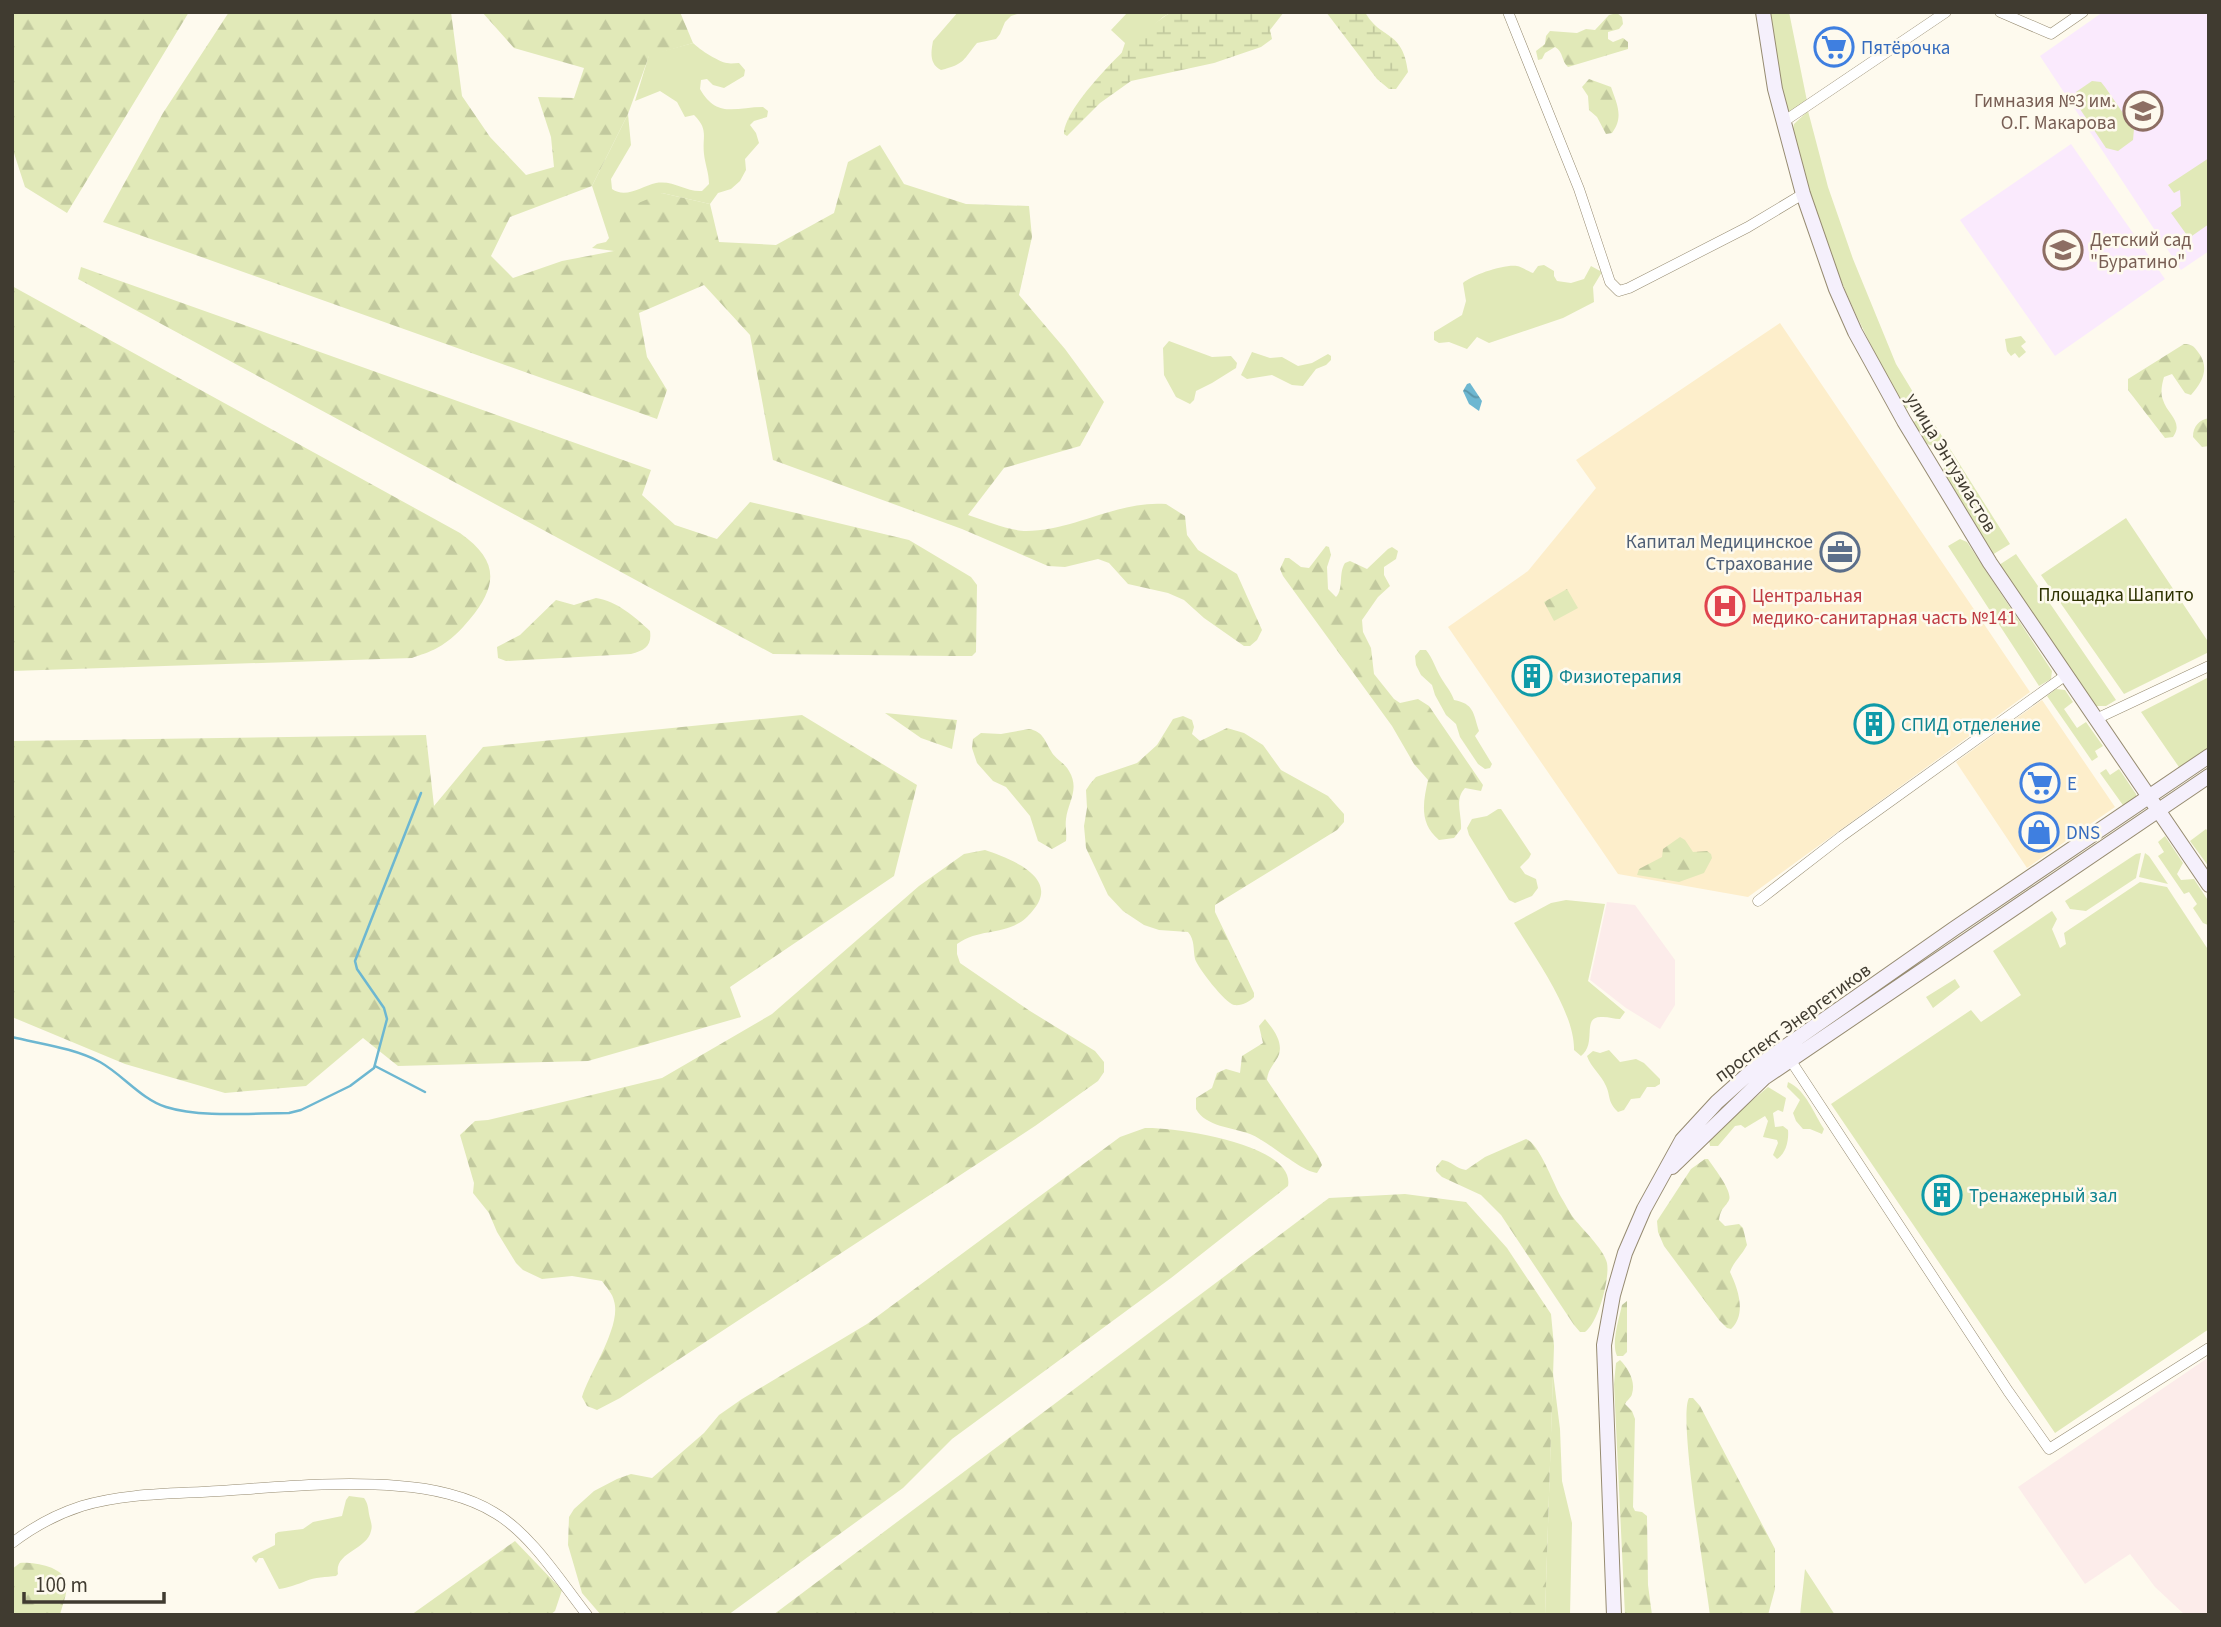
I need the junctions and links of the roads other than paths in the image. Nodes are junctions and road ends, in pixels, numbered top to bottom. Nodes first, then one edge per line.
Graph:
1 (1508, 12) edge
2 (1763, 12) edge
3 (1946, 12) edge
4 (2000, 12) edge
5 (2083, 12) edge
6 (1783, 122) junction
7 (1802, 194) junction
8 (2209, 666) edge
9 (2066, 675) junction
10 (2096, 719) junction
11 (2209, 756) edge
12 (2209, 776) edge
13 (2148, 797) junction
14 (2158, 810) junction
15 (2209, 885) edge
16 (1758, 901) dead end
17 (1955, 928) junction
18 (1966, 941) junction
19 (1901, 966) junction
20 (1910, 980) junction
21 (1858, 996) junction
22 (1867, 1009) junction
23 (1791, 1061) junction
24 (1759, 1073) junction
25 (2209, 1348) edge
26 (12, 1543) edge
27 (587, 1615) edge
28 (1614, 1615) edge

1 - 7 street
2 - 6 main road, улица Энтузиастов
3 - 6 street
4 - 5 street
6 - 7 main road, улица Энтузиастов
7 - 9 main road, улица Энтузиастов
8 - 10 street
9 - 10 main road, улица Энтузиастов
9 - 16 street
10 - 13 main road, улица Энтузиастов
11 - 13 main road, проспект Энергетиков
12 - 14 main road, проспект Энергетиков
13 - 14 main road, улица Энтузиастов
13 - 17 main road, проспект Энергетиков
14 - 15 main road, улица Энтузиастов
14 - 18 main road, проспект Энергетиков
17 - 18 main road
17 - 19 main road, проспект Энергетиков
18 - 20 main road, проспект Энергетиков
19 - 20 main road
19 - 21 main road, проспект Энергетиков
20 - 22 main road, проспект Энергетиков
21 - 22 main road
21 - 24 main road, проспект Энергетиков
22 - 23 main road, проспект Энергетиков
23 - 24 main road, проспект Энергетиков
23 - 25 street
24 - 28 main road, проспект Энергетиков
26 - 27 street

